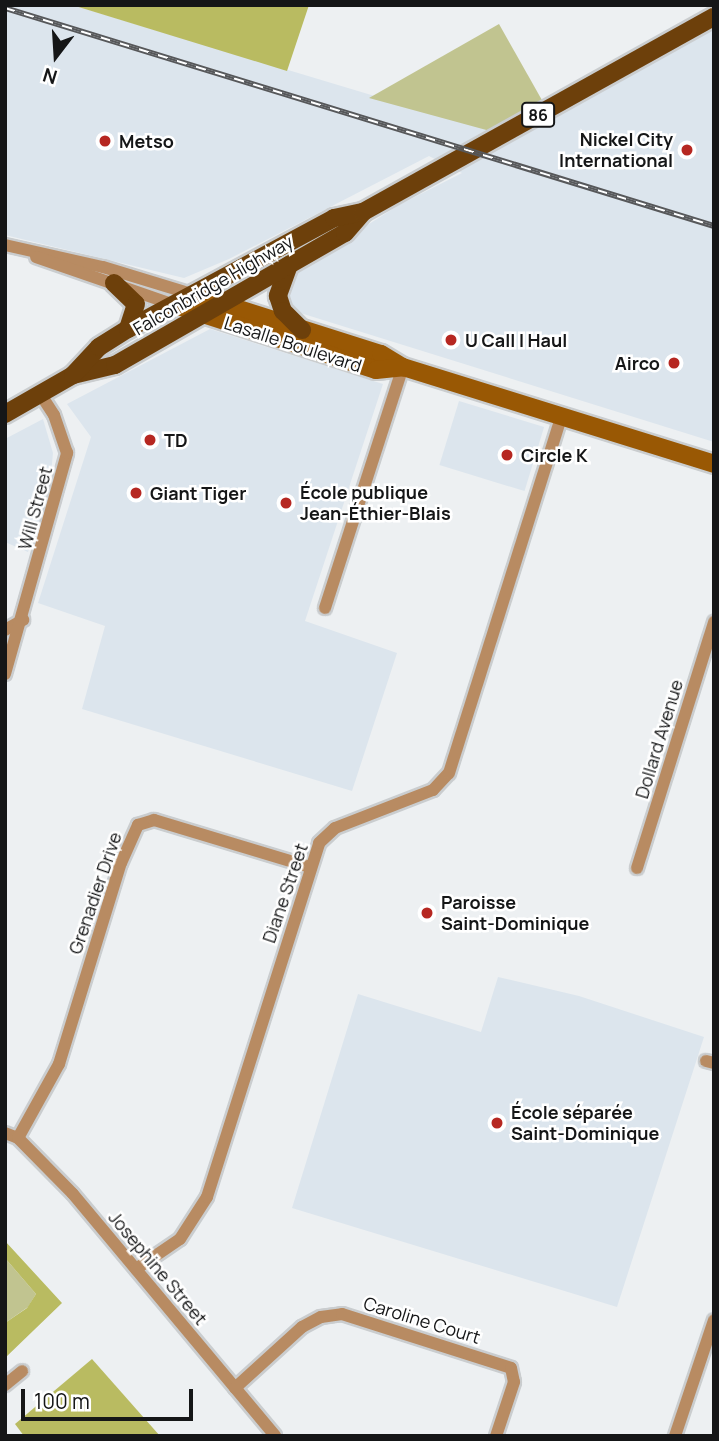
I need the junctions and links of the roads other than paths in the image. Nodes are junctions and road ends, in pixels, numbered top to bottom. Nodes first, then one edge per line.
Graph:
1 (714, 18) edge
2 (363, 212) junction
3 (5, 245) edge
4 (26, 251) junction
5 (289, 265) junction
6 (114, 283) junction
7 (195, 295) junction
8 (175, 304) junction
9 (222, 304) junction
10 (203, 315) junction
11 (128, 329) junction
12 (302, 330) junction
13 (404, 367) junction
14 (73, 375) junction
15 (41, 395) junction
16 (5, 414) edge
17 (562, 415) junction
18 (714, 464) edge
19 (325, 608) dead end
20 (23, 620) junction
21 (714, 622) edge
22 (5, 630) edge
23 (5, 674) edge
24 (310, 867) junction
25 (637, 867) dead end
26 (5, 1133) edge
27 (18, 1138) junction
28 (136, 1269) junction
29 (714, 1320) edge
30 (708, 1358) edge
31 (22, 1371) dead end
32 (5, 1385) edge
33 (235, 1388) junction
34 (275, 1436) edge
35 (496, 1436) edge
36 (675, 1436) edge

1 - 2 main road, Falconbridge Highway / 86
2 - 5 main road, Falconbridge Highway / 86
2 - 7 main road, Falconbridge Highway / 86
3 - 4 street, Lasalle Boulevard
4 - 6 street, Lasalle Boulevard
4 - 7 street, Lasalle Boulevard
5 - 9 main road, Falconbridge Highway / 86
5 - 12 main road
6 - 8 street, Lasalle Boulevard
6 - 11 main road
7 - 8 main road, Falconbridge Highway / 86
7 - 9 main road, Lasalle Boulevard
8 - 10 main road, Lasalle Boulevard
8 - 11 main road, Falconbridge Highway / 86
9 - 10 main road, Falconbridge Highway / 86
9 - 12 main road, Lasalle Boulevard
10 - 13 main road, Lasalle Boulevard
10 - 14 main road, Falconbridge Highway / 86
11 - 14 main road, Falconbridge Highway / 86
12 - 13 main road, Lasalle Boulevard
13 - 17 main road, Lasalle Boulevard
13 - 19 street
14 - 15 main road, Falconbridge Highway / 86
15 - 16 main road, Falconbridge Highway / 86
15 - 20 street, Will Street
17 - 18 main road, Lasalle Boulevard
17 - 24 street, Diane Street
20 - 22 street
20 - 23 street, Will Street
21 - 25 street, Dollard Avenue
24 - 27 street, Grenadier Drive
24 - 28 street, Diane Street
26 - 27 street, Josephine Street
27 - 28 street, Josephine Street
28 - 33 street, Josephine Street
29 - 30 street
30 - 36 street
31 - 32 street
33 - 34 street, Josephine Street
33 - 35 street, Caroline Court

